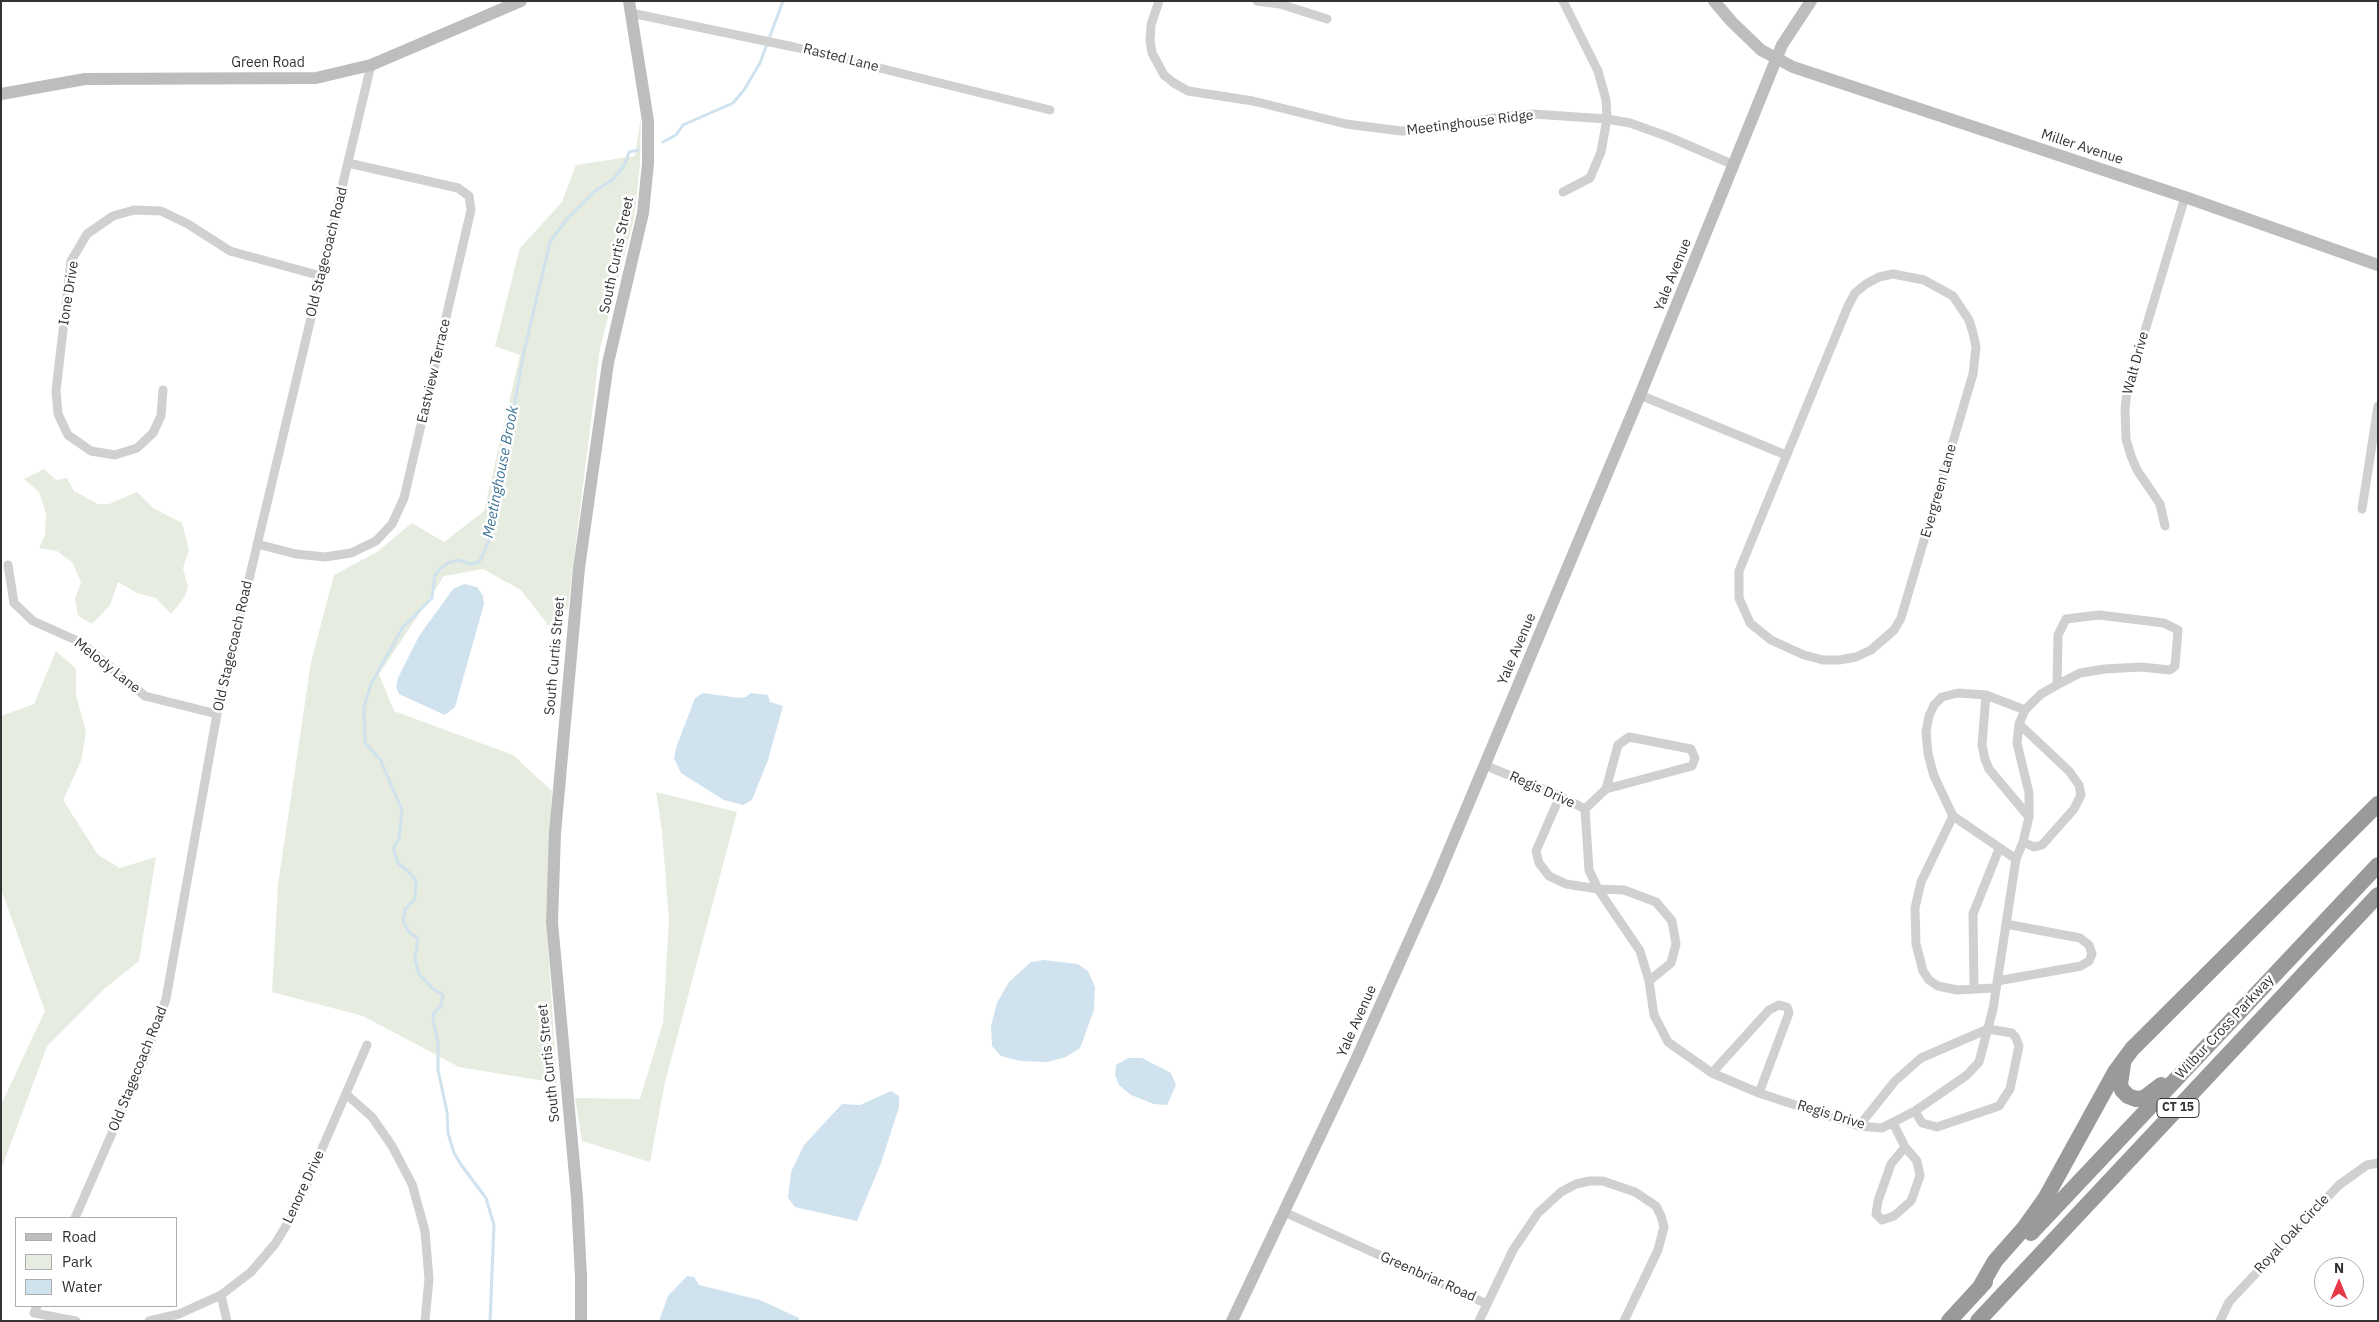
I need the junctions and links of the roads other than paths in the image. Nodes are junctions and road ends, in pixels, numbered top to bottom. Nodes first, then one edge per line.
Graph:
1 (520, 1) edge
2 (1159, 1) edge
3 (1257, 1) edge
4 (1563, 1) edge
5 (1714, 1) edge
6 (1811, 1) edge
7 (630, 7) edge
8 (1327, 19) dead end
9 (1776, 59) junction
10 (371, 66) junction
11 (1, 94) edge
12 (1050, 110) dead end
13 (1607, 119) junction
14 (348, 163) junction
15 (1734, 165) junction
16 (1563, 192) dead end
17 (2185, 197) junction
18 (2378, 265) edge
19 (321, 276) junction
20 (164, 390) dead end
21 (1640, 395) junction
22 (2378, 406) edge
23 (1786, 455) junction
24 (2362, 509) dead end
25 (2165, 526) dead end
26 (256, 544) junction
27 (8, 564) dead end
28 (2057, 685) junction
29 (1986, 695) junction
30 (2025, 710) junction
31 (217, 714) junction
32 (2019, 724) junction
33 (1484, 764) junction
34 (1606, 789) junction
35 (1560, 796) junction
36 (2378, 804) edge
37 (1585, 809) junction
38 (1954, 816) junction
39 (2029, 817) junction
40 (2023, 842) junction
41 (1999, 849) junction
42 (2016, 859) junction
43 (2378, 865) edge
44 (1598, 889) junction
45 (2378, 895) edge
46 (2006, 924) junction
47 (1649, 980) junction
48 (1996, 985) junction
49 (1974, 988) junction
50 (1988, 1030) junction
51 (367, 1045) dead end
52 (2123, 1063) junction
53 (2189, 1066) junction
54 (1712, 1074) junction
55 (1760, 1093) junction
56 (346, 1094) junction
57 (1915, 1111) junction
58 (1893, 1123) junction
59 (1860, 1126) junction
60 (1905, 1147) junction
61 (2378, 1163) edge
62 (1284, 1212) junction
63 (75, 1217) edge
64 (1979, 1289) junction
65 (221, 1295) junction
66 (1487, 1304) junction
67 (35, 1309) edge
68 (76, 1321) edge
69 (149, 1321) edge
70 (227, 1321) edge
71 (425, 1321) edge
72 (581, 1321) edge
73 (1232, 1321) edge
74 (1478, 1321) edge
75 (1624, 1321) edge
76 (1949, 1321) edge
77 (1978, 1321) edge
78 (2220, 1321) edge

1 - 10 street, Green Road
2 - 13 street, Meetinghouse Ridge
3 - 8 street
4 - 13 street
5 - 9 street
6 - 9 street, Yale Avenue
7 - 12 street, Rasted Lane
7 - 72 street, South Curtis Street
9 - 15 street, Yale Avenue
9 - 17 street, Miller Avenue
10 - 11 street, Green Road
10 - 14 street, Old Stagecoach Road
13 - 15 street, Meetinghouse Ridge
13 - 16 street
14 - 19 street, Old Stagecoach Road
14 - 26 street, Eastview Terrace
15 - 21 street, Yale Avenue
17 - 18 street, Miller Avenue
17 - 25 street, Walt Drive
19 - 20 street, Ione Drive
19 - 26 street, Old Stagecoach Road
21 - 23 street
21 - 33 street, Yale Avenue
22 - 24 street
23 - 23 street, Evergreen Lane
26 - 31 street, Old Stagecoach Road
27 - 31 street, Melody Lane
28 - 28 street, Regis Drive
28 - 30 street, Regis Drive
29 - 30 street
29 - 38 street
29 - 39 street
30 - 32 street, Regis Drive
31 - 63 street, Old Stagecoach Road
32 - 39 street, Regis Drive
32 - 40 street
33 - 35 street, Regis Drive
33 - 62 street, Yale Avenue
34 - 34 street
34 - 37 street
35 - 37 street, Regis Drive
35 - 44 street
36 - 52 highway
37 - 44 street, Regis Drive
38 - 41 street
38 - 49 street
39 - 40 street, Regis Drive
40 - 42 street, Regis Drive
41 - 42 street
41 - 49 street
42 - 46 street, Regis Drive
43 - 53 highway, Wilbur Cross Parkway / CT 15
44 - 47 street, Regis Drive
44 - 47 street
45 - 77 highway, Wilbur Cross Parkway / CT 15
46 - 48 street, Regis Drive
46 - 48 street
47 - 54 street, Regis Drive
48 - 49 street
48 - 50 street, Regis Drive
50 - 57 street, Regis Drive
50 - 57 street
50 - 59 street
51 - 56 street, Lenore Drive
52 - 53 highway
52 - 64 highway
53 - 64 highway, Wilbur Cross Parkway / CT 15
54 - 55 street, Regis Drive
54 - 55 street
55 - 59 street, Regis Drive
56 - 65 street, Lenore Drive
56 - 71 street
57 - 58 street, Regis Drive
58 - 59 street, Regis Drive
58 - 60 street
60 - 60 street
61 - 78 street, Royal Oak Circle
62 - 66 street, Greenbriar Road
62 - 73 street, Yale Avenue
64 - 76 highway, Wilbur Cross Parkway / CT 15
65 - 69 street, Lenore Drive
65 - 70 street
66 - 74 street
66 - 75 street, Greenbriar Road
67 - 68 street

